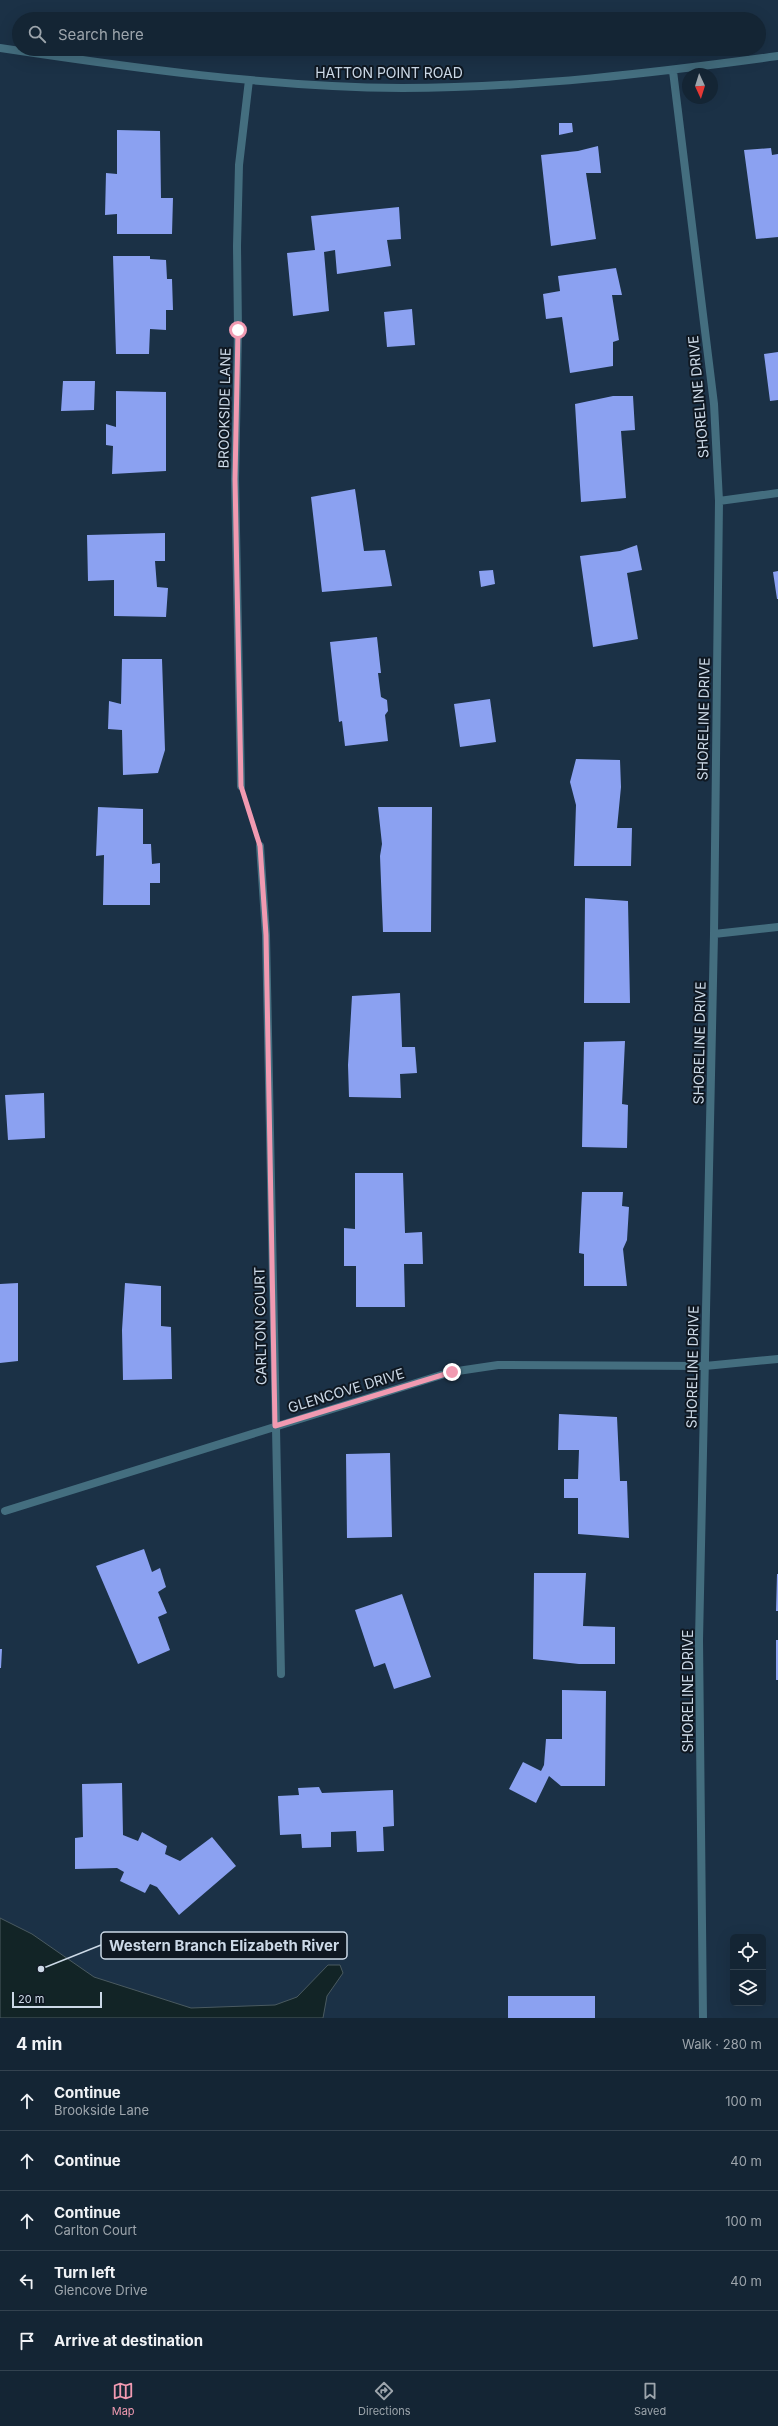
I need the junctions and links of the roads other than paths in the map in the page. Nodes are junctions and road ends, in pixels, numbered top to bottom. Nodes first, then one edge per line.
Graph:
1 (0, 48) edge
2 (12, 50) edge
3 (52, 56) edge
4 (778, 56) edge
5 (673, 71) junction
6 (249, 80) junction
7 (778, 493) edge
8 (719, 500) junction
9 (241, 786) road end
10 (260, 846) road end
11 (778, 927) edge
12 (714, 934) junction
13 (778, 1359) edge
14 (705, 1366) junction
15 (275, 1426) junction
16 (5, 1511) dead end
17 (281, 1674) dead end
18 (703, 2018) edge

1 - 2 street, HATTON POINT ROAD
3 - 6 street, HATTON POINT ROAD
4 - 5 street, HATTON POINT ROAD
5 - 6 street, HATTON POINT ROAD
5 - 8 street, SHORELINE DRIVE
6 - 9 street, BROOKSIDE LANE
7 - 8 street
8 - 12 street, SHORELINE DRIVE
10 - 15 street, CARLTON COURT
11 - 12 street
12 - 14 street, SHORELINE DRIVE
13 - 14 street, GLENCOVE DRIVE
14 - 15 street, GLENCOVE DRIVE
14 - 18 street, SHORELINE DRIVE
15 - 16 street, GLENCOVE DRIVE
15 - 17 street, CARLTON COURT

